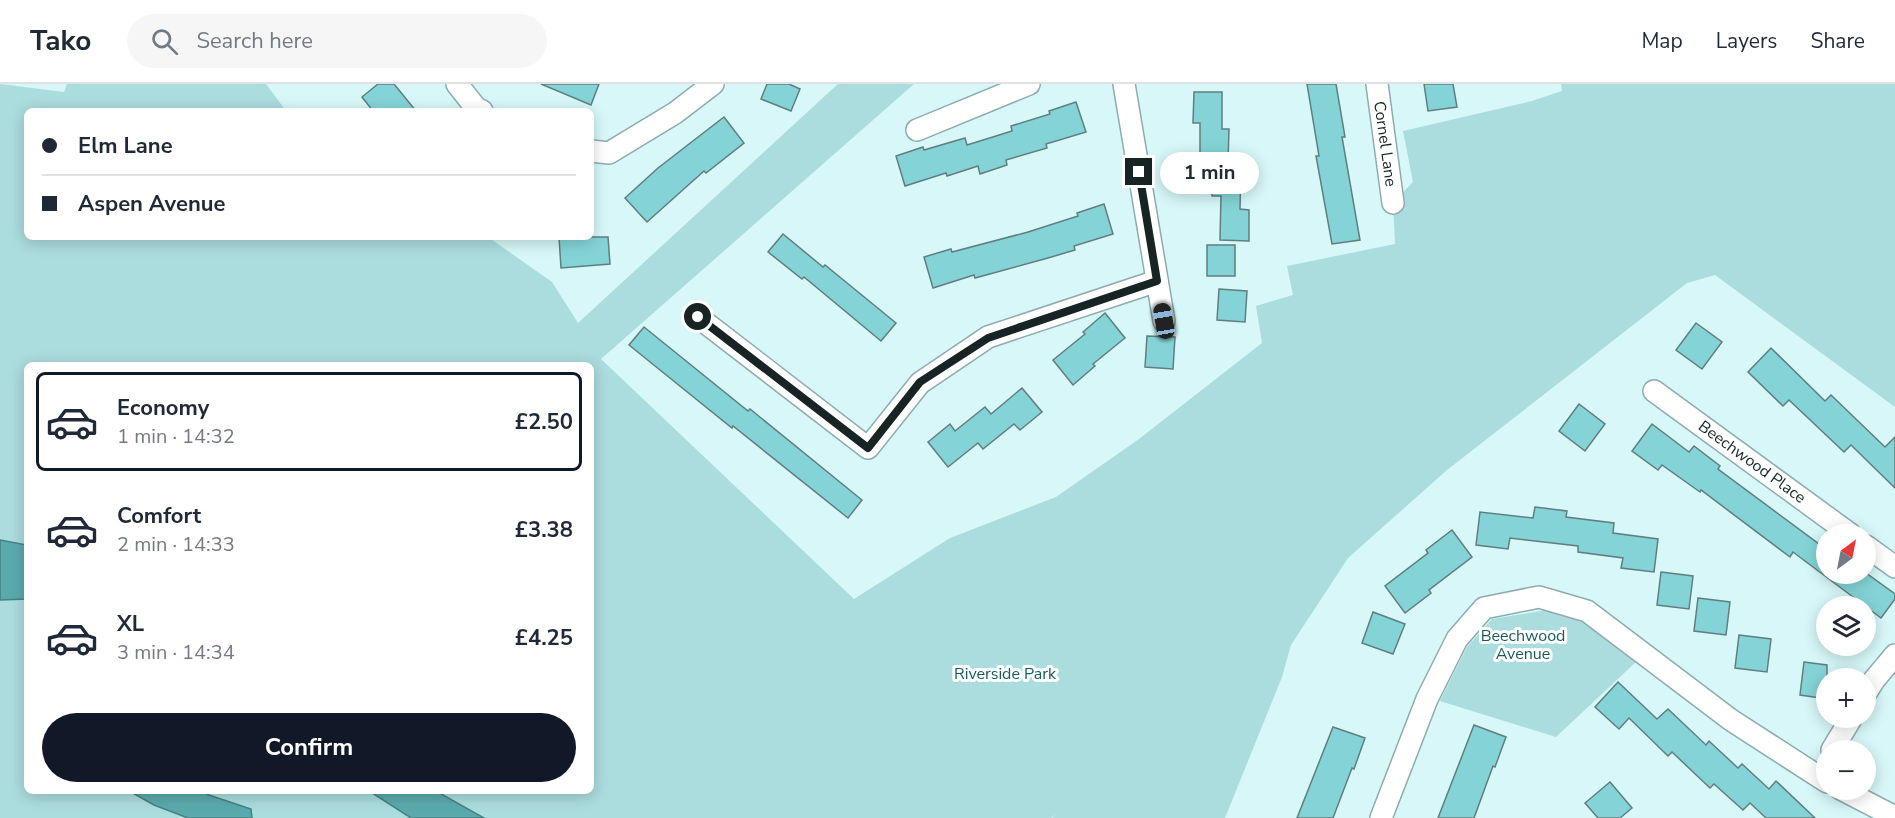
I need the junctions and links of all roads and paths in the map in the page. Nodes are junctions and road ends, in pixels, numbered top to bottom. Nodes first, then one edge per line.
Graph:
1 (457, 84) edge
2 (713, 84) edge
3 (1029, 84) edge
4 (1125, 84) edge
5 (1377, 84) edge
6 (476, 108) edge
7 (917, 130) dead end
8 (594, 151) edge
9 (1393, 203) dead end
10 (1157, 281) junction
11 (698, 317) dead end
12 (1164, 321) dead end
13 (1654, 391) dead end
14 (1836, 524) edge
15 (1876, 553) edge
16 (1895, 567) edge
17 (1895, 655) edge
18 (1876, 678) edge
19 (1816, 768) edge
20 (1862, 800) edge
21 (1895, 817) edge
22 (1381, 818) edge

1 - 6 street
2 - 8 street
3 - 7 street
4 - 10 street
5 - 9 street, Cornel Lane
10 - 11 street
10 - 12 street
13 - 14 street, Beechwood Place
15 - 16 street
17 - 18 street
19 - 22 street
20 - 21 street

